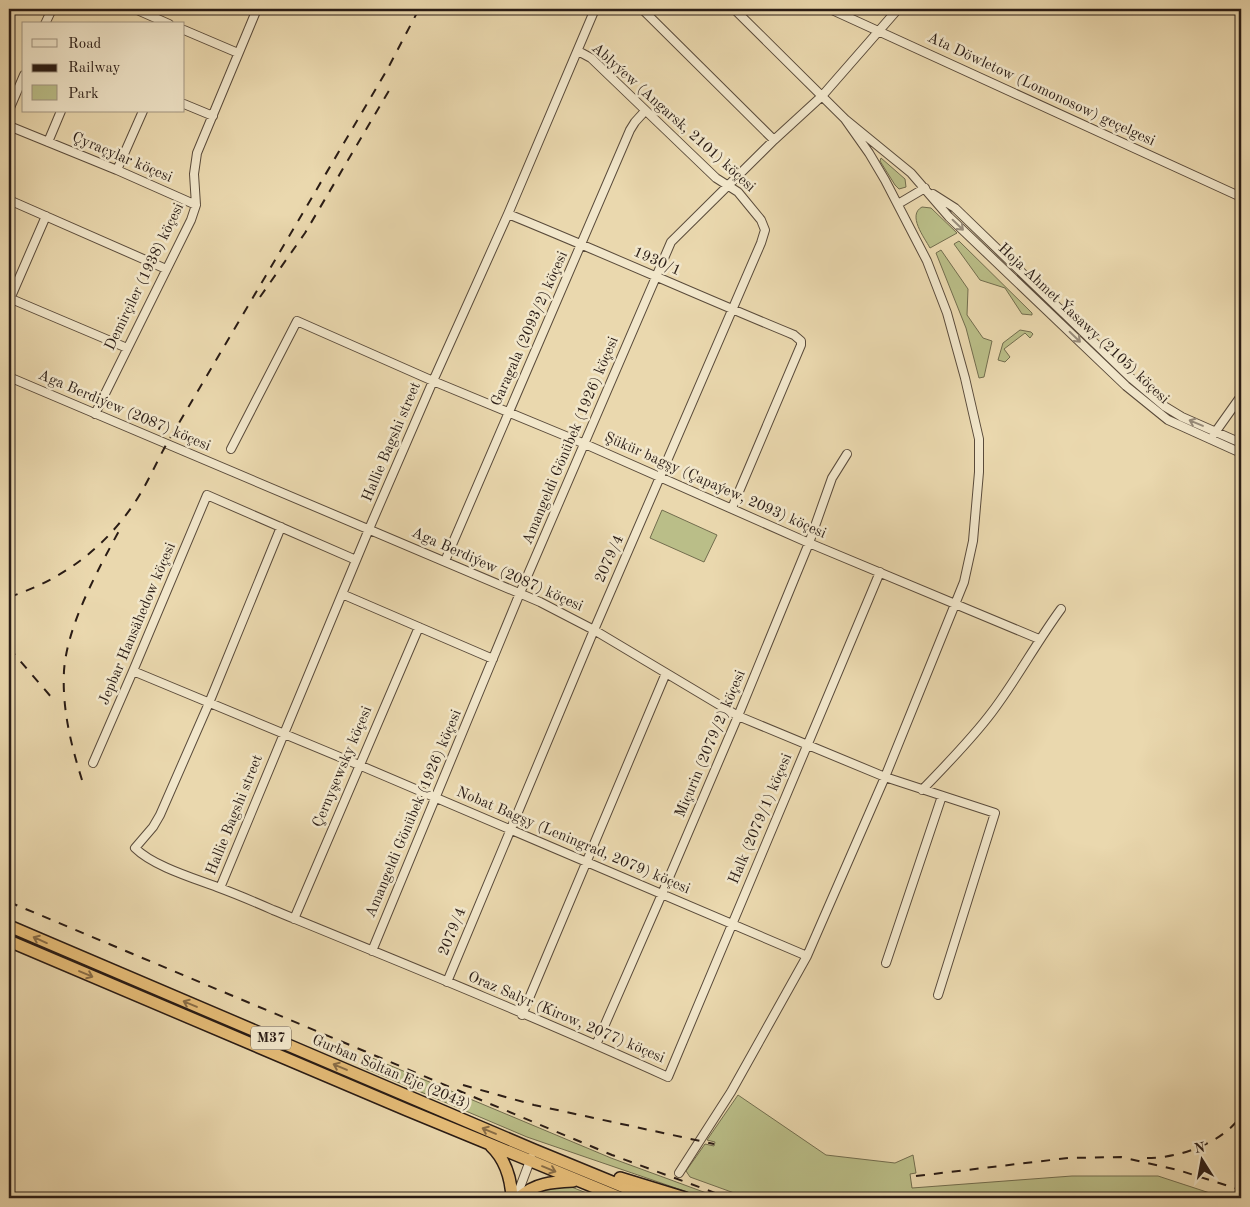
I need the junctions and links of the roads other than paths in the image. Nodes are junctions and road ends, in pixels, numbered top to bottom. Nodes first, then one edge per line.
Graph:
1 (52, 9) edge
2 (134, 9) edge
3 (257, 9) edge
4 (595, 9) edge
5 (734, 9) edge
6 (830, 9) edge
7 (898, 9) edge
8 (644, 11) dead end
9 (46, 22) edge
10 (164, 22) edge
11 (185, 30) edge
12 (878, 31) junction
13 (578, 51) junction
14 (238, 53) junction
15 (22, 79) edge
16 (822, 96) junction
17 (185, 104) edge
18 (9, 110) edge
19 (645, 111) junction
20 (62, 112) edge
21 (143, 112) edge
22 (213, 116) junction
23 (846, 119) junction
24 (9, 126) edge
25 (774, 140) junction
26 (48, 142) junction
27 (117, 170) junction
28 (728, 186) junction
29 (925, 188) junction
30 (1241, 196) edge
31 (9, 200) edge
32 (898, 204) junction
33 (196, 205) junction
34 (508, 214) junction
35 (46, 216) junction
36 (765, 230) joint
37 (582, 244) junction
38 (166, 269) junction
39 (656, 278) junction
40 (9, 298) edge
41 (732, 310) junction
42 (127, 348) junction
43 (9, 377) edge
44 (433, 381) junction
45 (1241, 396) edge
46 (508, 413) junction
47 (94, 414) junction
48 (1215, 431) junction
49 (1210, 440) junction
50 (1241, 442) edge
51 (585, 444) junction
52 (231, 449) dead end
53 (1241, 452) edge
54 (847, 454) dead end
55 (661, 477) junction
56 (732, 508) junction
57 (281, 527) junction
58 (369, 530) junction
59 (809, 543) junction
60 (356, 560) junction
61 (445, 561) junction
62 (880, 572) junction
63 (520, 593) junction
64 (342, 594) junction
65 (955, 603) junction
66 (1060, 609) dead end
67 (419, 627) junction
68 (594, 630) junction
69 (1039, 639) junction
70 (493, 659) junction
71 (133, 671) junction
72 (666, 673) junction
73 (209, 703) junction
74 (738, 716) junction
75 (283, 733) junction
76 (807, 746) junction
77 (93, 763) dead end
78 (359, 765) junction
79 (885, 777) junction
80 (922, 790) junction
81 (942, 796) junction
82 (437, 798) junction
83 (510, 829) junction
84 (586, 861) junction
85 (220, 888) junction
86 (662, 894) junction
87 (294, 919) junction
88 (732, 924) junction
89 (9, 926) edge
90 (9, 940) edge
91 (372, 951) junction
92 (807, 956) junction
93 (886, 963) dead end
94 (447, 982) junction
95 (938, 995) dead end
96 (522, 1015) junction
97 (596, 1045) junction
98 (668, 1077) joint
99 (486, 1142) junction
100 (532, 1156) junction
101 (557, 1159) junction
102 (679, 1173) dead end
103 (578, 1181) junction
104 (514, 1198) edge
105 (519, 1198) edge
106 (621, 1198) edge
107 (651, 1198) edge
108 (685, 1198) edge

1 - 9 street
2 - 10 street
3 - 14 street, Demirçiler (1938) köçesi
4 - 13 street, Hallie Bagshi street
5 - 16 street, Hoja Ahmet Ýasawy (2105) köçesi
6 - 12 street, Ata Döwletow (Lomonosow) geçelgesi
7 - 12 street, Amangeldi Gönübek (1926) köçesi
8 - 25 street
11 - 14 street
12 - 16 street, Amangeldi Gönübek (1926) köçesi
12 - 30 street, Ata Döwletow (Lomonosow) geçelgesi
13 - 19 street, Ablyýew (Angarsk, 2101) köçesi
13 - 34 street, Hallie Bagshi street
14 - 22 street, Demirçiler (1938) köçesi
15 - 18 street
16 - 23 street, Hoja Ahmet Ýasawy (2105) köçesi
16 - 25 street, Amangeldi Gönübek (1926) köçesi
17 - 22 street
19 - 28 street, Ablyýew (Angarsk, 2101) köçesi
19 - 37 street, Garagala (2093/2) köçesi
20 - 26 street
21 - 27 street
22 - 33 street, Demirçiler (1938) köçesi
23 - 29 street, Hoja Ahmet Ýasawy (2105) köçesi
23 - 32 street, Hoja Ahmet Ýasawy (2105) köçesi
24 - 26 street, Çyraçylar köçesi
25 - 28 street, Amangeldi Gönübek (1926) köçesi
26 - 27 street, Çyraçylar köçesi
27 - 33 street, Çyraçylar köçesi
28 - 36 street, Ablyýew (Angarsk, 2101) köçesi
28 - 39 street, Amangeldi Gönübek (1926) köçesi
29 - 32 street
48 -> 29 street, Hoja Ahmet Ýasawy (2105) köçesi
29 -> 49 street, Hoja Ahmet Ýasawy (2105) köçesi
31 - 35 street
32 - 65 street, Hoja Ahmet Ýasawy (2105) köçesi
33 - 38 street, Demirçiler (1938) köçesi
34 - 37 street, 1930/1
34 - 44 street, Hallie Bagshi street
35 - 38 street
35 - 40 street
36 - 41 street, 2079/4 / 2079/4
37 - 39 street, 1930/1
37 - 46 street, Garagala (2093/2) köçesi
38 - 42 street, Demirçiler (1938) köçesi
39 - 41 street, 1930/1
39 - 51 street, Amangeldi Gönübek (1926) köçesi
40 - 42 street
41 - 55 street, 2079/4 / 2079/4
41 - 56 street, 1930/1
42 - 47 street, Demirçiler (1938) köçesi
43 - 47 street, Aga Berdiýew (2087) köçesi
44 - 46 street, Şükür bagşy (Çapaýew, 2093) köçesi
44 - 52 street, Şükür bagşy (Çapaýew, 2093) köçesi
44 - 58 street, Hallie Bagshi street
45 - 48 street
46 - 51 street, Şükür bagşy (Çapaýew, 2093) köçesi
46 - 61 street, Garagala (2093/2) köçesi
47 - 58 street, Aga Berdiýew (2087) köçesi
48 - 49 street
48 - 50 street, Hoja Ahmet Ýasawy (2105) köçesi
49 - 53 street, Hoja Ahmet Ýasawy (2105) köçesi
51 - 55 street, Şükür bagşy (Çapaýew, 2093) köçesi
51 - 63 street, Amangeldi Gönübek (1926) köçesi
54 - 59 street, Miçurin (2079/2) köçesi
55 - 56 street, Şükür bagşy (Çapaýew, 2093) köçesi
55 - 68 street, 2079/4 / 2079/4
56 - 59 street, Şükür bagşy (Çapaýew, 2093) köçesi
57 - 60 street
57 - 71 street, Jepbar Hansähedow köçesi
57 - 73 street
58 - 60 street, Hallie Bagshi street
58 - 61 street, Aga Berdiýew (2087) köçesi
59 - 62 street, Şükür bagşy (Çapaýew, 2093) köçesi
59 - 74 street, Miçurin (2079/2) köçesi
60 - 64 street, Hallie Bagshi street
61 - 63 street, Aga Berdiýew (2087) köçesi
62 - 65 street, Şükür bagşy (Çapaýew, 2093) köçesi
62 - 76 street, Halk (2079/1) köçesi
63 - 68 street, Aga Berdiýew (2087) köçesi
63 - 70 street, Amangeldi Gönübek (1926) köçesi
64 - 67 street
64 - 75 street, Hallie Bagshi street
65 - 69 street, Şükür bagşy (Çapaýew, 2093) köçesi
65 - 79 street, Hoja Ahmet Ýasawy (2105) köçesi
66 - 69 street
67 - 70 street
67 - 78 street, Çernyşewsky köçesi
68 - 72 street, Aga Berdiýew (2087) köçesi
68 - 83 street, 2079/4 / 2079/4
69 - 80 street
70 - 82 street, Amangeldi Gönübek (1926) köçesi
71 - 73 street, Nobat Bagşy (Leningrad, 2079) köçesi
71 - 77 street, Jepbar Hansähedow köçesi
72 - 74 street, Aga Berdiýew (2087) köçesi
72 - 84 street
73 - 75 street, Nobat Bagşy (Leningrad, 2079) köçesi
73 - 85 street, Oraz Salyr (Kirow, 2077) köçesi
74 - 76 street, Aga Berdiýew (2087) köçesi
74 - 86 street, Miçurin (2079/2) köçesi
75 - 78 street, Nobat Bagşy (Leningrad, 2079) köçesi
75 - 85 street, Hallie Bagshi street
76 - 79 street, Aga Berdiýew (2087) köçesi
76 - 88 street, Halk (2079/1) köçesi
78 - 82 street, Nobat Bagşy (Leningrad, 2079) köçesi
78 - 87 street, Çernyşewsky köçesi
79 - 80 street, Aga Berdiýew (2087) köçesi
79 - 92 street, Hoja Ahmet Ýasawy (2105) köçesi
80 - 81 street, Aga Berdiýew (2087) köçesi
81 - 93 street
81 - 95 street, Aga Berdiýew (2087) köçesi
82 - 83 street, Nobat Bagşy (Leningrad, 2079) köçesi
82 - 91 street, Amangeldi Gönübek (1926) köçesi
83 - 84 street, Nobat Bagşy (Leningrad, 2079) köçesi
83 - 94 street, 2079/4 / 2079/4
84 - 86 street, Nobat Bagşy (Leningrad, 2079) köçesi
84 - 96 street
85 - 87 street, Oraz Salyr (Kirow, 2077) köçesi
86 - 88 street, Nobat Bagşy (Leningrad, 2079) köçesi
86 - 97 street, Miçurin (2079/2) köçesi
87 - 91 street, Oraz Salyr (Kirow, 2077) köçesi
88 - 92 street, Nobat Bagşy (Leningrad, 2079) köçesi
88 - 98 street, Halk (2079/1) köçesi
100 -> 89 highway, Gurban Soltan Eje (2043) / M37
90 -> 99 highway, Gurban Soltan Eje (2043) / M37
91 - 94 street, Oraz Salyr (Kirow, 2077) köçesi
92 - 102 street, Hoja Ahmet Ýasawy (2105) köçesi
94 - 96 street, Oraz Salyr (Kirow, 2077) köçesi
96 - 97 street, Oraz Salyr (Kirow, 2077) köçesi
97 - 98 street, Oraz Salyr (Kirow, 2077) köçesi
99 - 100 highway, Gurban Soltan Eje (2043) / M37
99 - 104 highway
100 - 101 highway, Gurban Soltan Eje (2043) / M37
100 -> 103 highway, Gurban Soltan Eje (2043) / M37
100 - 104 street
101 - 107 highway, Gurban Soltan Eje (2043) / M37
101 - 108 highway
103 - 105 highway, Gurban Soltan Eje (2043)
103 - 106 highway, Gurban Soltan Eje (2043) / M37

